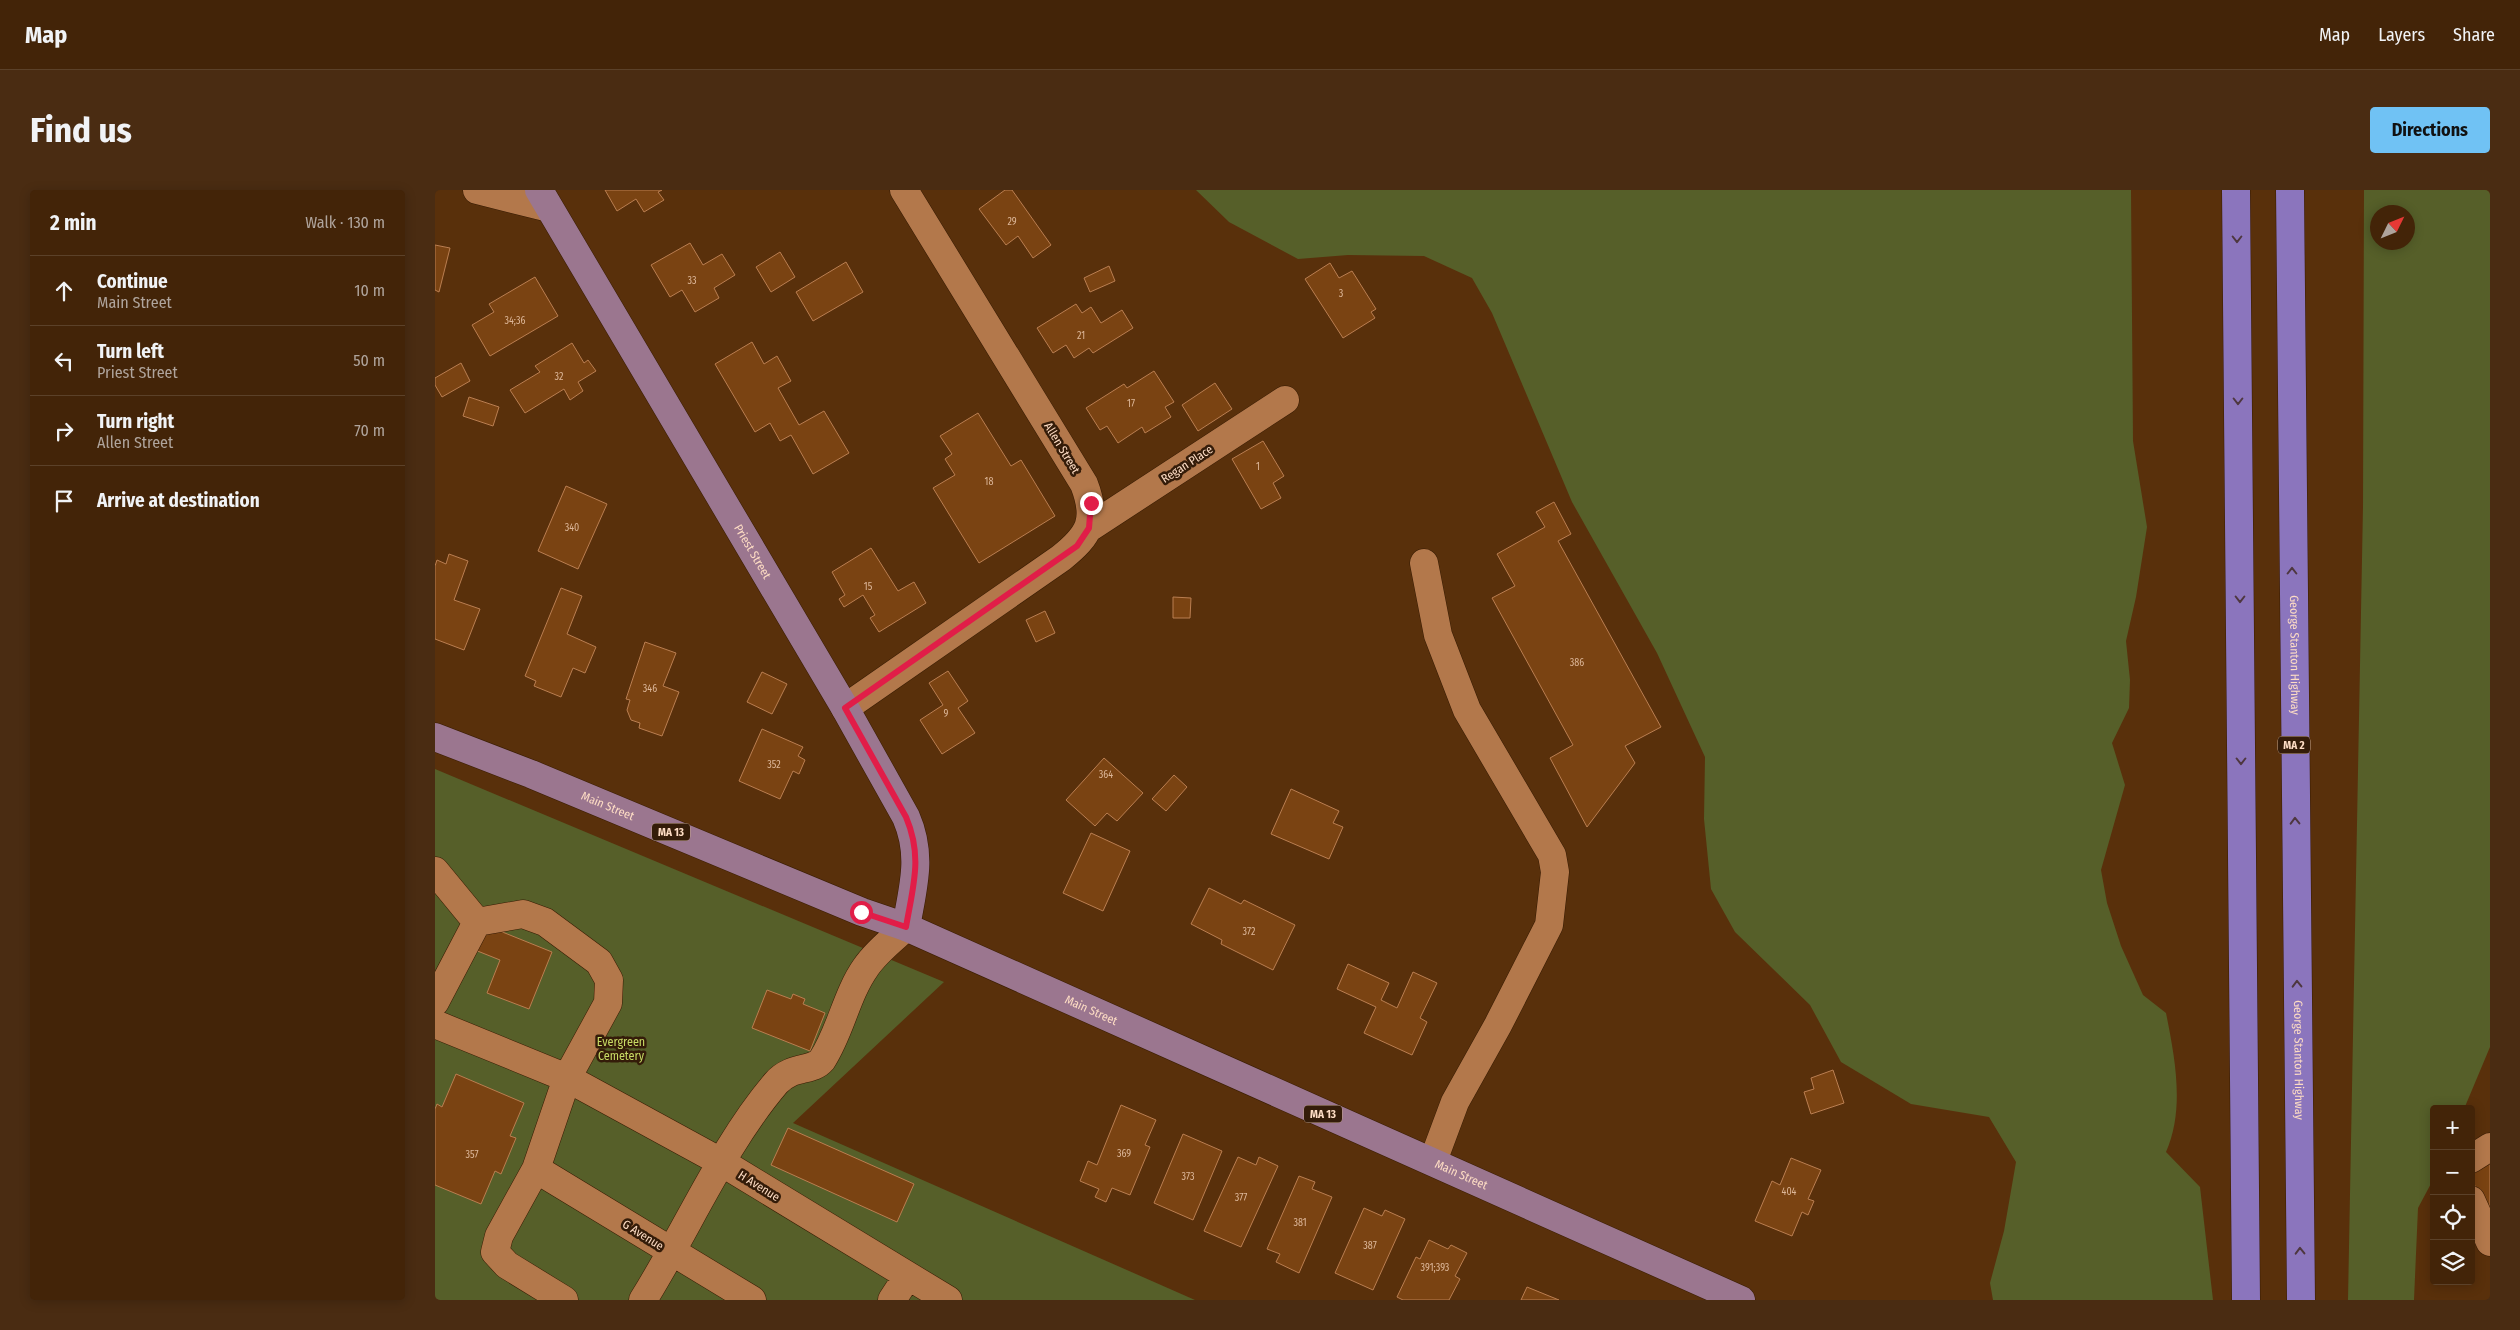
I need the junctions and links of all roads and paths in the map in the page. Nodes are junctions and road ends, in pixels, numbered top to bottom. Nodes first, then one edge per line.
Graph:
1 (477, 190) edge
2 (904, 190) edge
3 (2236, 190) edge
4 (2290, 190) edge
5 (544, 199) edge
6 (1285, 400) dead end
7 (1089, 528) junction
8 (1425, 563) dead end
9 (845, 708) junction
10 (435, 737) edge
11 (435, 871) edge
12 (477, 922) junction
13 (906, 927) junction
14 (445, 965) edge
15 (435, 1002) edge
16 (435, 1024) edge
17 (567, 1078) junction
18 (2490, 1147) edge
19 (2475, 1156) edge
20 (1433, 1161) junction
21 (721, 1162) junction
22 (536, 1169) junction
23 (2475, 1209) edge
24 (2490, 1242) edge
25 (673, 1253) junction
26 (907, 1277) junction
27 (564, 1300) edge
28 (643, 1300) edge
29 (752, 1300) edge
30 (892, 1300) edge
31 (948, 1300) edge
32 (1741, 1300) edge
33 (2246, 1300) edge
34 (2301, 1300) edge

1 - 5 street
2 - 7 street, Allen Street
3 -> 33 highway
34 -> 4 highway, George Stanton Highway / MA 2
5 - 9 main road, Priest Street
6 - 7 street, Regan Place
7 - 9 street
8 - 20 street
9 - 13 main road, Priest Street
10 - 13 main road, Main Street / MA 13
11 - 12 street
12 - 14 street
12 - 17 street
13 - 20 main road, Main Street / MA 13
13 - 21 street
14 - 15 street
16 - 17 street, H Avenue
17 - 21 street, H Avenue
17 - 22 street
18 - 19 street
20 - 32 main road, Main Street / MA 13
21 - 25 street
21 - 26 street, H Avenue
22 - 25 street, G Avenue
22 - 27 street
23 - 24 street
25 - 28 street
25 - 29 street, G Avenue
26 - 30 street
26 - 31 street, H Avenue

